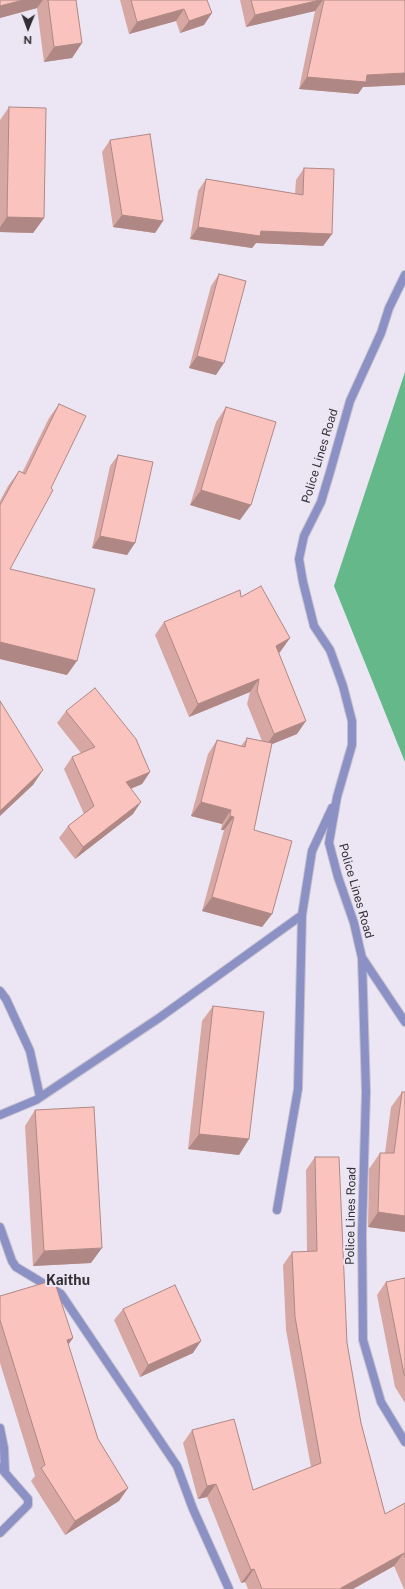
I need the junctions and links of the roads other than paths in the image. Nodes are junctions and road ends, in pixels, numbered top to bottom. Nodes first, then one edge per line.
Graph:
1 (405, 275) edge
2 (337, 797) junction
3 (302, 914) junction
4 (362, 958) junction
5 (0, 990) edge
6 (405, 1022) edge
7 (40, 1097) junction
8 (0, 1115) edge
9 (277, 1210) dead end
10 (0, 1227) edge
11 (0, 1428) edge
12 (405, 1442) edge
13 (3, 1469) edge
14 (0, 1533) edge
15 (228, 1589) edge

1 - 2 street, Police Lines Road
2 - 3 street
2 - 4 street, Police Lines Road
3 - 7 street
3 - 9 street
4 - 6 street
4 - 12 street, Police Lines Road
5 - 7 street
7 - 8 street
10 - 15 street
11 - 13 street
13 - 14 street

